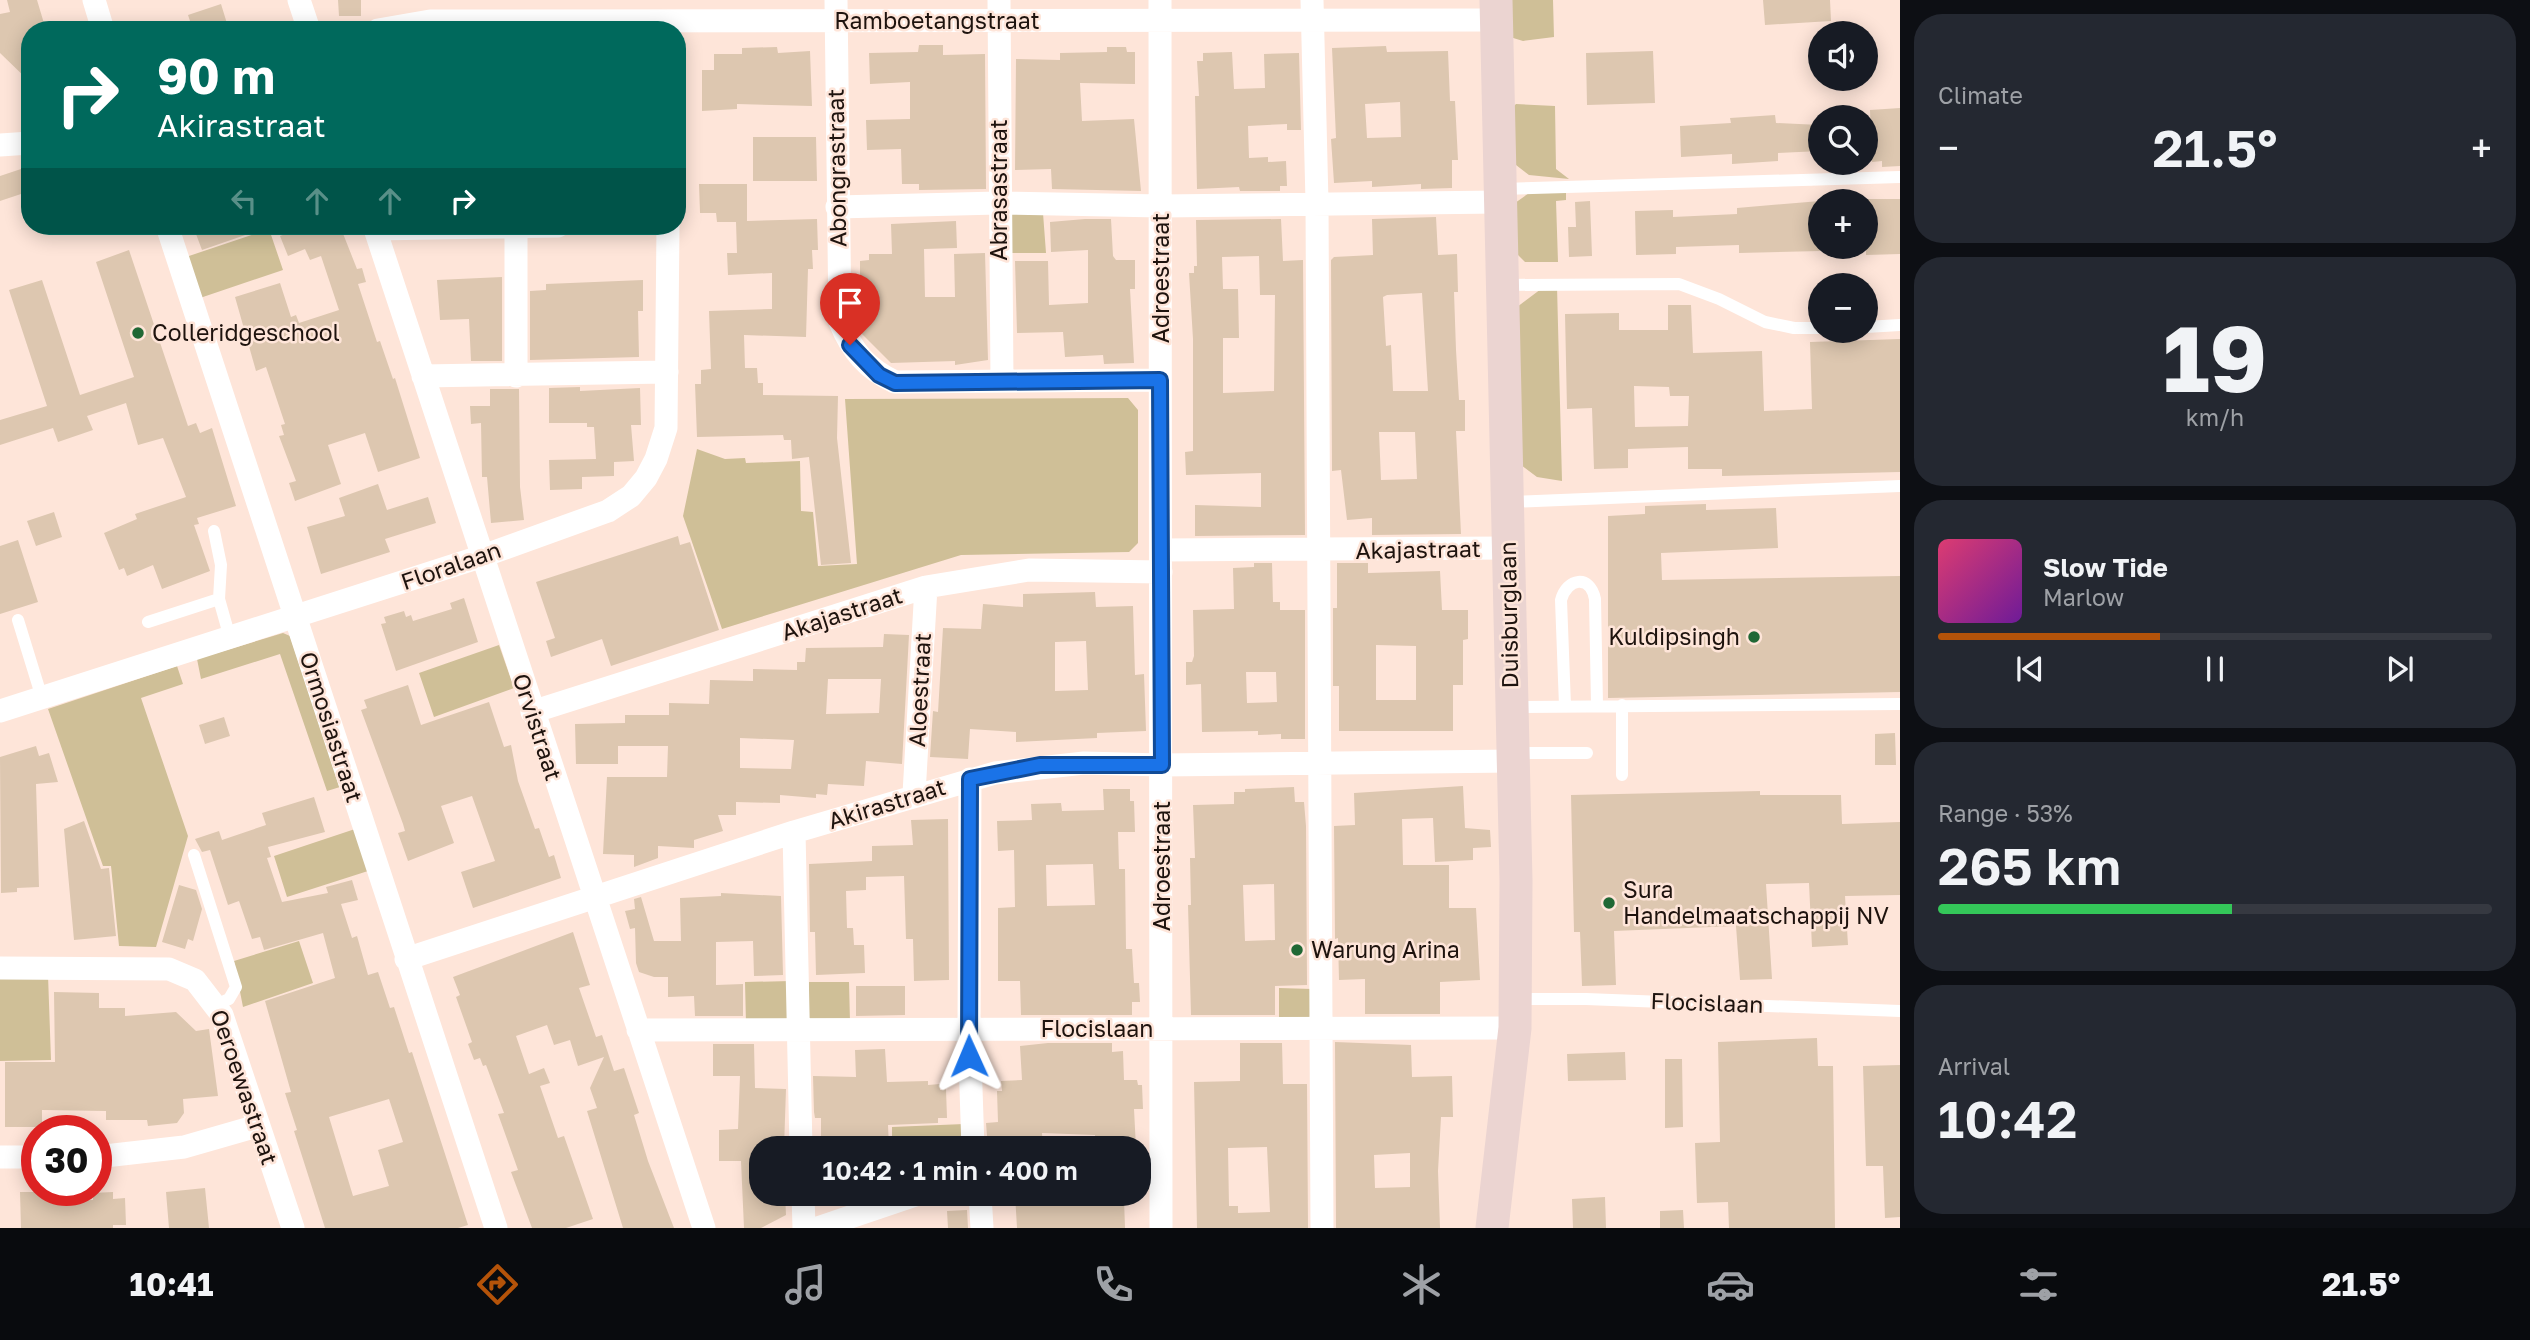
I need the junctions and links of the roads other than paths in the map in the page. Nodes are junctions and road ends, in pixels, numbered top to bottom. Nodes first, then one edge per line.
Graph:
1 (94, 0) edge
2 (299, 0) edge
3 (999, 10) edge
4 (1160, 10) edge
5 (1496, 10) edge
6 (836, 11) edge
7 (1312, 11) edge
8 (666, 16) edge
9 (520, 17) edge
10 (100, 21) edge
11 (306, 21) edge
12 (430, 21) edge
13 (21, 143) edge
14 (0, 145) edge
15 (1900, 177) edge
16 (1499, 196) junction
17 (1317, 202) junction
18 (998, 203) junction
19 (1161, 206) junction
20 (837, 207) junction
21 (170, 235) edge
22 (377, 235) edge
23 (516, 235) edge
24 (668, 235) edge
25 (1500, 285) junction
26 (1900, 325) edge
27 (1878, 326) edge
28 (1808, 328) edge
29 (667, 372) junction
30 (423, 376) junction
31 (516, 376) junction
32 (1160, 380) junction
33 (1002, 381) junction
34 (1900, 486) edge
35 (1506, 502) junction
36 (214, 531) dead end
37 (1507, 548) junction
38 (1318, 551) junction
39 (480, 557) junction
40 (1161, 561) junction
41 (926, 587) junction
42 (219, 599) junction
43 (296, 618) junction
44 (18, 620) dead end
45 (148, 622) dead end
46 (230, 638) junction
47 (42, 698) junction
48 (1900, 704) edge
49 (1598, 705) junction
50 (1622, 705) junction
51 (1565, 706) junction
52 (1511, 707) junction
53 (0, 711) edge
54 (532, 712) junction
55 (1587, 754) dead end
56 (1513, 757) junction
57 (1319, 761) junction
58 (1162, 765) junction
59 (1622, 775) dead end
60 (970, 779) junction
61 (914, 794) junction
62 (793, 832) junction
63 (194, 855) dead end
64 (593, 898) junction
65 (406, 959) junction
66 (0, 968) edge
67 (216, 1005) junction
68 (1900, 1010) edge
69 (1515, 1014) junction
70 (1161, 1028) junction
71 (1320, 1029) junction
72 (638, 1030) junction
73 (799, 1030) junction
74 (969, 1030) junction
75 (257, 1126) junction
76 (802, 1136) edge
77 (973, 1136) edge
78 (112, 1155) edge
79 (0, 1157) edge
80 (21, 1157) edge
81 (803, 1206) edge
82 (883, 1206) edge
83 (981, 1206) edge
84 (293, 1228) edge
85 (496, 1228) edge
86 (704, 1228) edge
87 (804, 1228) edge
88 (818, 1228) edge
89 (982, 1228) edge
90 (1161, 1228) edge
91 (1322, 1228) edge
92 (1492, 1228) edge

1 - 10 street
2 - 11 street
3 - 4 street, Ramboetangstraat
3 - 6 street, Ramboetangstraat
3 - 18 street, Abrasastraat
4 - 7 street, Ramboetangstraat
4 - 19 street, Adroestraat
5 - 7 street, Ramboetangstraat
5 - 16 street, Duisburglaan
6 - 8 street, Ramboetangstraat
6 - 20 street, Abongrastraat
7 - 17 street
8 - 9 street, Ramboetangstraat
9 - 12 street, Ramboetangstraat
13 - 14 street
15 - 16 lane
16 - 17 street
16 - 25 street, Duisburglaan
17 - 19 street
17 - 38 street
18 - 19 street
18 - 20 street
18 - 33 street, Abrasastraat
19 - 32 street, Adroestraat
20 - 33 street, Abongrastraat
21 - 43 street, Ormosiastraat
22 - 30 street, Orvistraat
23 - 31 street
24 - 29 street, Floralaan
25 - 28 lane
25 - 35 street, Duisburglaan
26 - 27 lane
29 - 31 street
29 - 39 street, Floralaan
30 - 31 street
30 - 39 street, Orvistraat
32 - 33 street, Abongrastraat
32 - 40 street, Adroestraat
34 - 35 lane
35 - 37 street, Duisburglaan
36 - 42 lane
37 - 38 street, Akajastraat
37 - 52 street, Duisburglaan
38 - 40 street, Akajastraat
38 - 57 street
39 - 43 street, Floralaan
39 - 54 street, Orvistraat
40 - 41 street, Akajastraat
40 - 58 street, Adroestraat
41 - 54 street, Akajastraat
41 - 61 street, Aloestraat
42 - 45 lane
42 - 46 lane
43 - 46 street, Floralaan
43 - 65 street, Ormosiastraat
44 - 47 lane
46 - 47 street, Floralaan
47 - 53 street, Floralaan
48 - 50 lane
49 - 50 lane
49 - 51 lane
49 - 51 lane
50 - 59 lane
51 - 52 lane
52 - 56 street, Duisburglaan
54 - 64 street, Orvistraat
55 - 56 lane
56 - 57 street, Akirastraat
56 - 69 street, Duisburglaan
57 - 58 street, Akirastraat
57 - 71 street
58 - 60 street, Akirastraat
58 - 70 street, Adroestraat
60 - 61 street, Akirastraat
60 - 74 street
61 - 62 street, Akirastraat
62 - 64 street, Akirastraat
62 - 73 street
63 - 67 lane
64 - 65 street, Akirastraat
64 - 72 street, Orvistraat
65 - 85 street, Ormosiastraat
66 - 67 street, Oeroewastraat
67 - 75 street, Oeroewastraat
68 - 69 lane, Flocislaan
69 - 71 street, Flocislaan
69 - 92 street, Duisburglaan
70 - 71 street, Flocislaan
70 - 74 street, Flocislaan
70 - 90 street, Adroestraat
71 - 91 street
72 - 73 street, Flocislaan
72 - 86 street, Orvistraat
73 - 74 street, Flocislaan
73 - 76 street
74 - 77 street
75 - 78 street
75 - 84 street, Oeroewastraat
79 - 80 street
81 - 87 street
82 - 88 street
83 - 89 street

